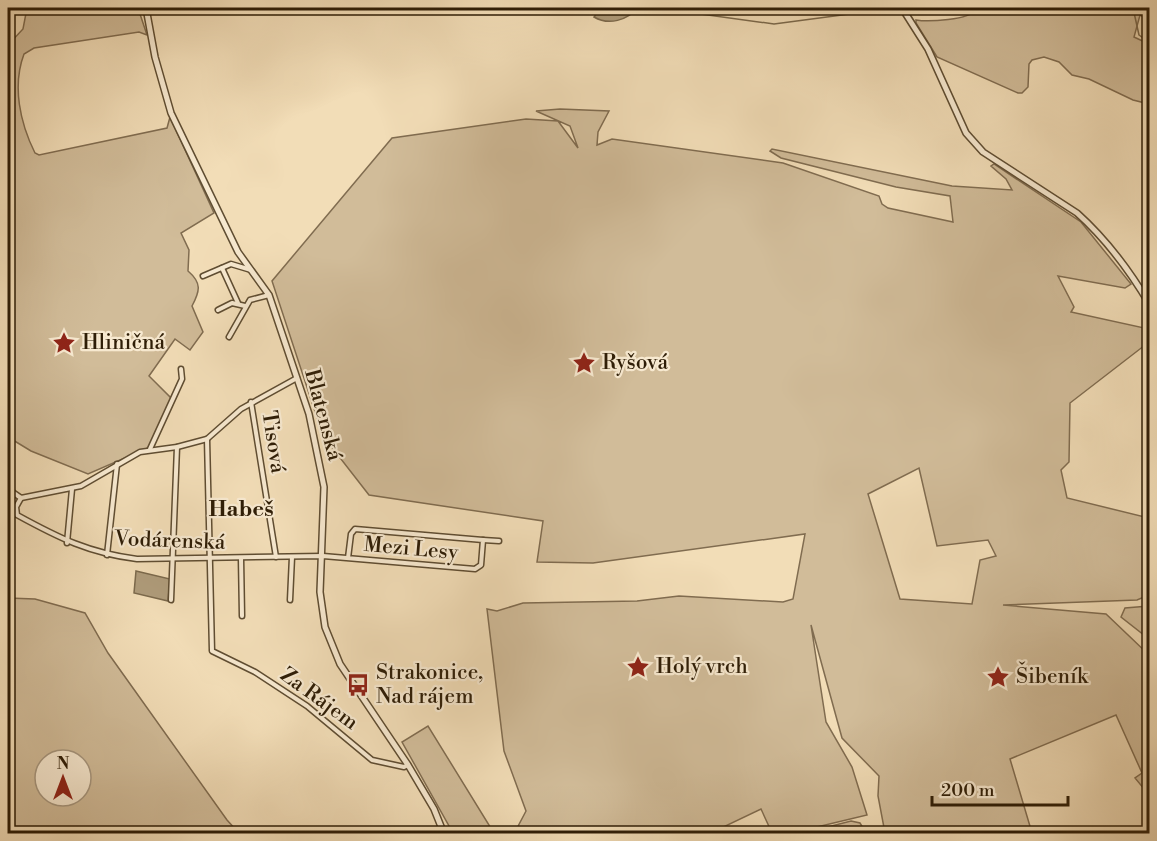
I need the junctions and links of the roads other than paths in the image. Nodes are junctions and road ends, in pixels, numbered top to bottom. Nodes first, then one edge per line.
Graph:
1 (146, 8) edge
2 (902, 8) edge
3 (222, 268) junction
4 (252, 271) junction
5 (203, 276) dead end
6 (269, 295) junction
7 (238, 303) junction
8 (1149, 305) edge
9 (245, 306) junction
10 (218, 310) dead end
11 (229, 337) dead end
12 (181, 369) dead end
13 (297, 378) junction
14 (251, 402) junction
15 (207, 439) junction
16 (177, 447) junction
17 (150, 449) junction
18 (117, 464) junction
19 (8, 489) edge
20 (72, 489) junction
21 (21, 498) junction
22 (483, 540) junction
23 (499, 541) dead end
24 (67, 543) junction
25 (107, 555) junction
26 (323, 556) junction
27 (276, 557) junction
28 (292, 557) junction
29 (240, 558) junction
30 (348, 558) junction
31 (209, 559) junction
32 (172, 560) junction
33 (171, 600) dead end
34 (290, 600) dead end
35 (242, 616) dead end
36 (408, 765) junction
37 (444, 834) edge

1 - 4 street, Blatenská
2 - 8 street
3 - 4 street
3 - 5 street
3 - 7 street
4 - 6 street, Blatenská
6 - 9 street
6 - 13 street, Blatenská
7 - 9 street
7 - 10 street
9 - 11 street
12 - 17 street
13 - 14 street
13 - 26 street, Blatenská
14 - 15 street
14 - 27 street, Tisová
15 - 16 street
15 - 31 street
16 - 17 street
16 - 32 street
17 - 18 street
18 - 20 street
18 - 25 street
19 - 21 street
20 - 21 street
20 - 24 street
21 - 24 street, Vodárenská
22 - 23 street, Mezi Lesy
22 - 30 street, Mezi Lesy
22 - 30 street, Mezi Lesy
24 - 25 street, Vodárenská
25 - 32 street, Vodárenská
26 - 28 street, Vodárenská
26 - 30 street, Mezi Lesy
26 - 36 street, Blatenská
27 - 28 street, Vodárenská
27 - 29 street, Vodárenská
28 - 34 street
29 - 31 street, Vodárenská
29 - 35 street, Vodárenská
31 - 32 street, Vodárenská
31 - 36 street, Za Rájem
32 - 33 street
36 - 37 street, Blatenská

